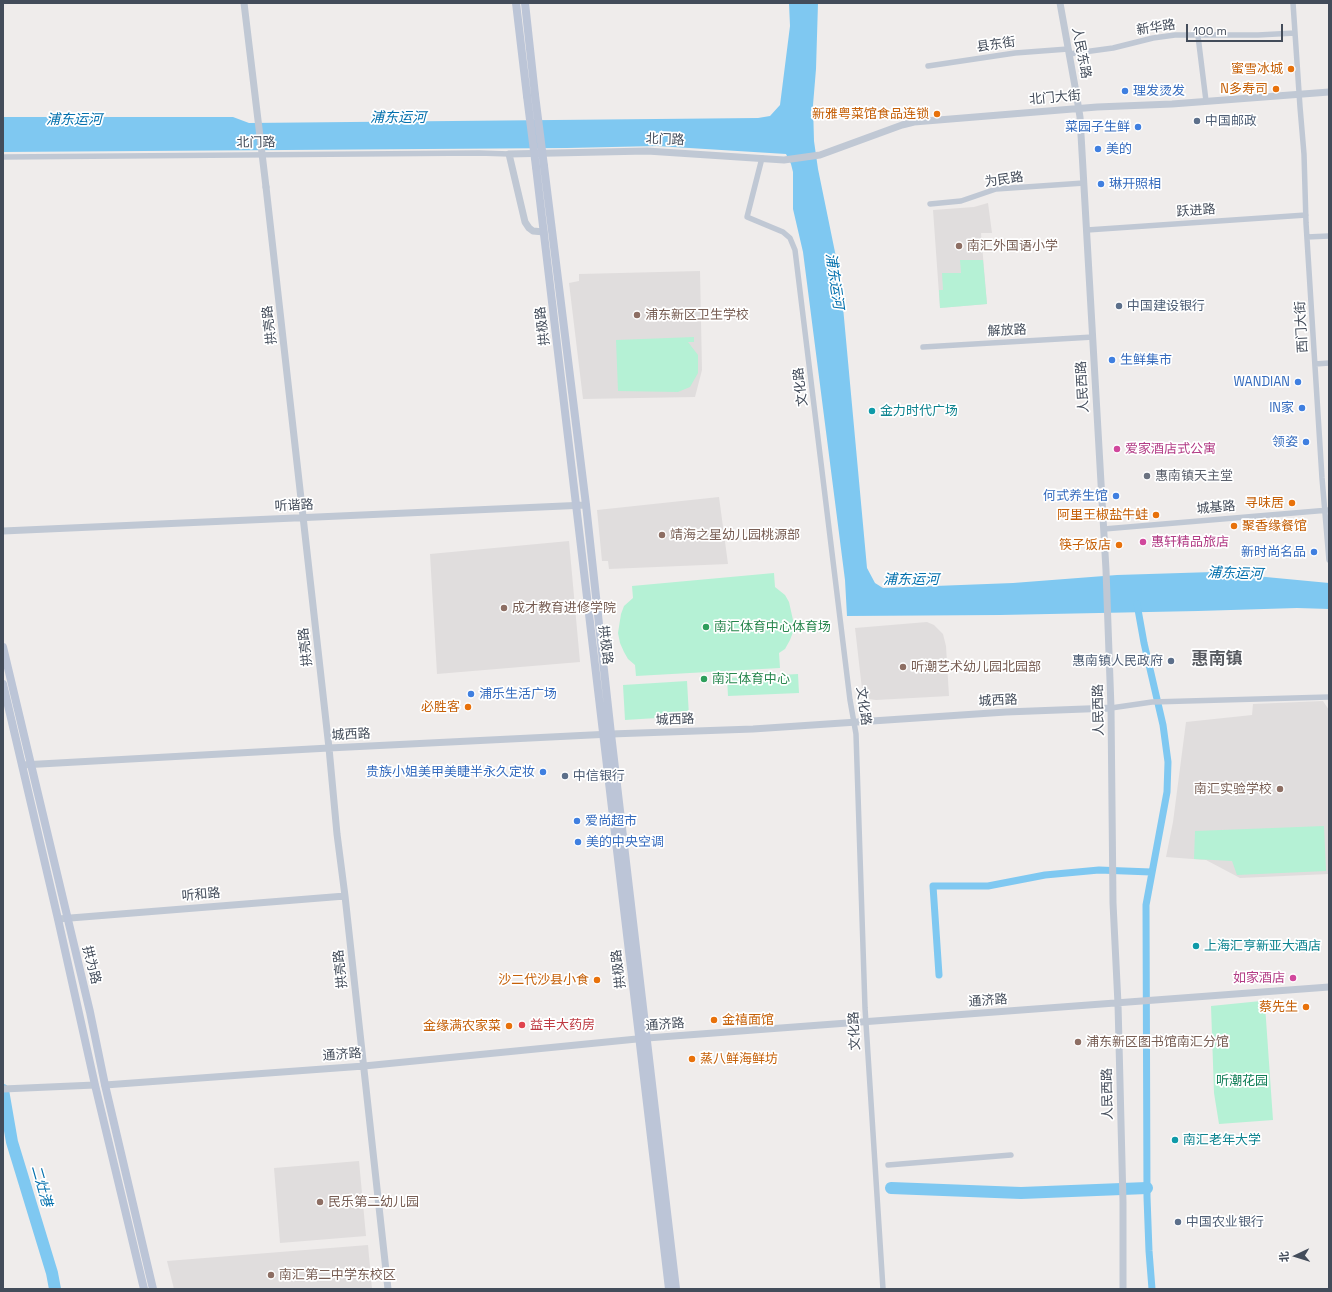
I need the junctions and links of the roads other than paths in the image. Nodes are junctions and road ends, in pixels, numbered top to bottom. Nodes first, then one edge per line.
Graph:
1 (244, 3) edge
2 (516, 3) edge
3 (524, 3) edge
4 (1060, 3) edge
5 (1293, 3) edge
6 (1295, 33) junction
7 (1198, 36) junction
8 (1069, 51) junction
9 (928, 66) dead end
10 (1329, 92) edge
11 (1299, 94) junction
12 (531, 96) junction
13 (1206, 101) junction
14 (1079, 108) junction
15 (509, 154) junction
16 (820, 155) joint
17 (3, 157) edge
18 (762, 158) junction
19 (540, 166) junction
20 (1084, 183) junction
21 (930, 204) dead end
22 (1306, 215) junction
23 (1087, 230) junction
24 (544, 232) junction
25 (1329, 236) edge
26 (1307, 237) junction
27 (1093, 337) junction
28 (923, 347) dead end
29 (1329, 363) edge
30 (1315, 364) junction
31 (576, 505) junction
32 (586, 505) junction
33 (1327, 510) edge
34 (304, 517) junction
35 (1104, 529) junction
36 (3, 531) edge
37 (1329, 560) edge
38 (3, 646) edge
39 (3, 684) edge
40 (1329, 697) edge
41 (1111, 708) junction
42 (854, 722) junction
43 (607, 734) junction
44 (329, 748) junction
45 (31, 764) junction
46 (22, 765) junction
47 (345, 896) junction
48 (62, 919) junction
49 (1329, 987) edge
50 (1118, 1004) junction
51 (866, 1022) junction
52 (643, 1039) junction
53 (364, 1066) junction
54 (95, 1085) junction
55 (105, 1085) junction
56 (3, 1089) edge
57 (1011, 1155) dead end
58 (888, 1165) dead end
59 (144, 1289) edge
60 (153, 1289) edge
61 (388, 1289) edge
62 (669, 1289) edge
63 (676, 1289) edge
64 (883, 1289) edge
65 (1123, 1289) edge

1 - 34 street, 拱亮路, bridge
2 - 12 main road, 拱极路
3 - 12 main road, 拱极路
4 - 8 street, 人民东路
5 - 6 street, 西门大街
6 - 7 street, 新华路
6 - 11 street, 西门大街
7 - 8 street, 新华路
7 - 13 street
8 - 9 street, 县东街
8 - 14 street, 人民东路
10 - 11 street, 北门大街
11 - 13 street, 北门大街
11 - 22 street, 西门大街
12 - 19 main road, 拱极路, bridge
13 - 14 street, 北门大街
14 - 16 street, 北门大街
14 - 20 street, 人民西路
15 - 17 street, 北门路
15 - 18 street, 北门路
15 - 24 street
16 - 18 street, 北门路
18 - 42 street, 文化路
19 - 24 main road, 拱极路
19 - 32 main road, 拱极路
20 - 21 street, 为民路
20 - 23 street, 人民西路
22 - 23 street, 跃进路
22 - 26 street, 西门大街
23 - 27 street, 人民西路
24 - 31 main road, 拱极路
25 - 26 street
26 - 30 street, 西门大街
27 - 28 street, 解放路
27 - 35 street, 人民西路
29 - 30 street
30 - 33 street, 西门大街
31 - 32 street, 听谐路
31 - 34 street, 听谐路
31 - 43 main road, 拱极路
32 - 43 main road, 拱极路
33 - 35 street, 城基路
33 - 37 street, 西门大街
34 - 36 street, 听谐路
34 - 44 street, 拱亮路
35 - 41 street, 人民西路
38 - 45 main road, 拱为路
39 - 46 main road, 拱为路
40 - 41 street, 城西路
41 - 42 street, 城西路
41 - 50 street, 人民西路
42 - 43 street, 城西路
42 - 51 street, 文化路
43 - 44 street, 城西路
43 - 52 main road, 拱极路
44 - 45 street, 城西路
44 - 47 street, 拱亮路
45 - 46 street, 城西路
45 - 48 main road, 拱为路
46 - 48 main road, 拱为路
47 - 48 street, 听和路
47 - 53 street, 拱亮路
48 - 54 main road, 拱为路
48 - 55 main road, 拱为路
49 - 50 street, 通济路
50 - 51 street, 通济路
50 - 65 street, 人民西路
51 - 52 street, 通济路
51 - 64 street, 文化路
52 - 53 street, 通济路
52 - 62 main road, 拱极路
52 - 63 main road, 拱极路
53 - 55 street, 通济路
53 - 61 street, 拱亮路
54 - 55 street, 通济路
54 - 56 street, 通济路
54 - 59 main road, 拱为路
55 - 60 main road, 拱为路
57 - 58 street

